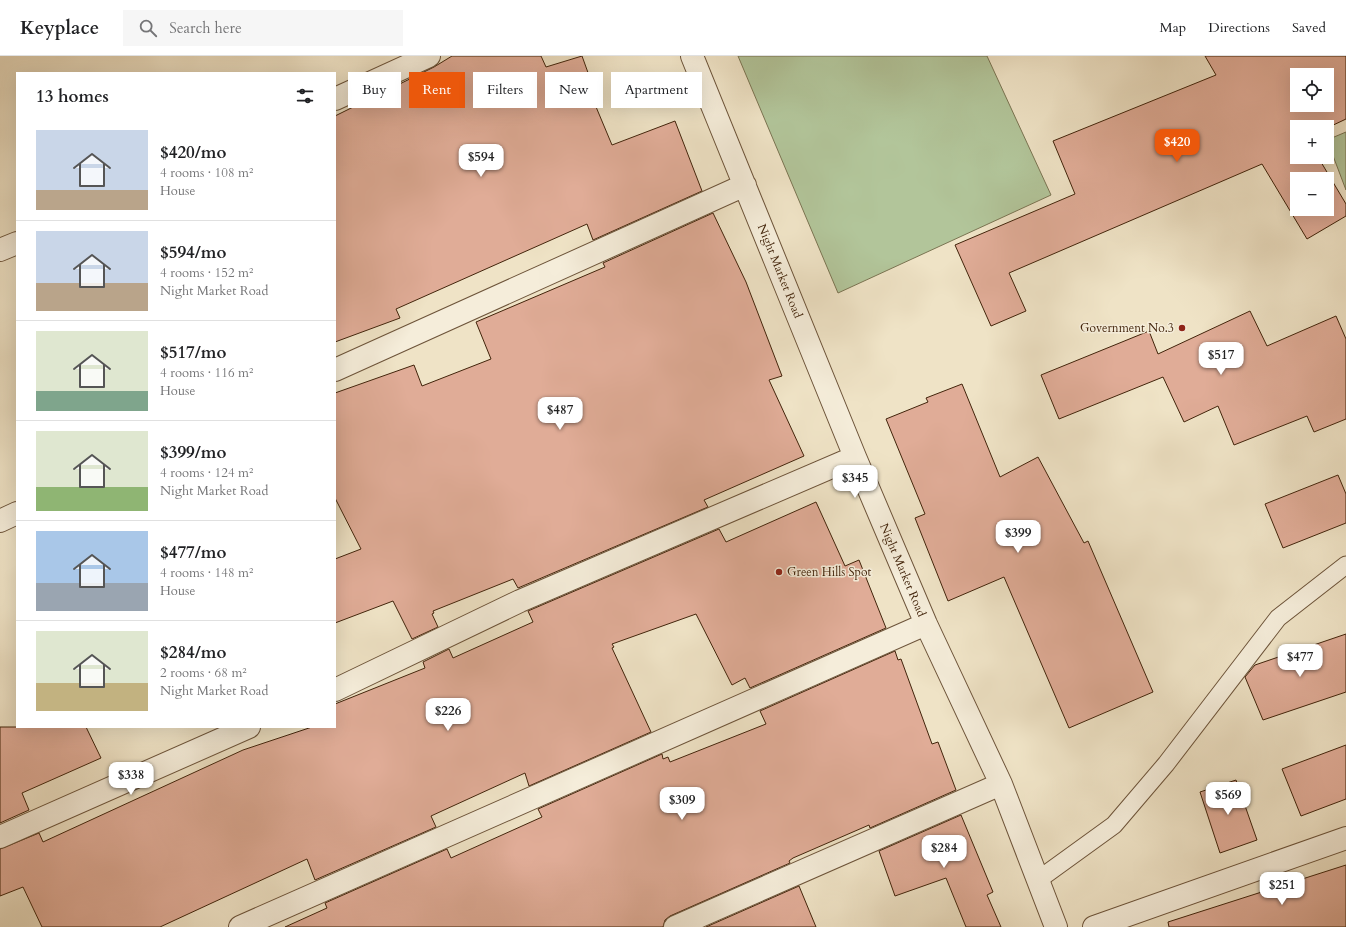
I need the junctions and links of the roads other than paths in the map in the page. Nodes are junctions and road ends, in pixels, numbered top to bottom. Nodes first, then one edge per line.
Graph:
1 (429, 56) edge
2 (692, 56) edge
3 (336, 98) edge
4 (745, 185) junction
5 (16, 243) edge
6 (0, 250) edge
7 (336, 370) edge
8 (855, 457) junction
9 (16, 513) edge
10 (0, 521) edge
11 (1346, 565) edge
12 (926, 624) junction
13 (336, 690) edge
14 (247, 728) edge
15 (1001, 784) junction
16 (0, 836) edge
17 (1346, 838) edge
18 (1038, 880) junction
19 (240, 927) edge
20 (675, 927) edge
21 (1056, 927) edge
22 (1094, 927) edge

1 - 3 street
2 - 4 street, Night Market Road
4 - 7 street
4 - 8 street, Night Market Road
5 - 6 street
8 - 12 street, Night Market Road
8 - 13 street
9 - 10 street
11 - 18 lane
12 - 15 street, Night Market Road
12 - 19 street
14 - 16 street
15 - 18 street, Night Market Road
15 - 20 street
17 - 22 street
18 - 21 street, Night Market Road

